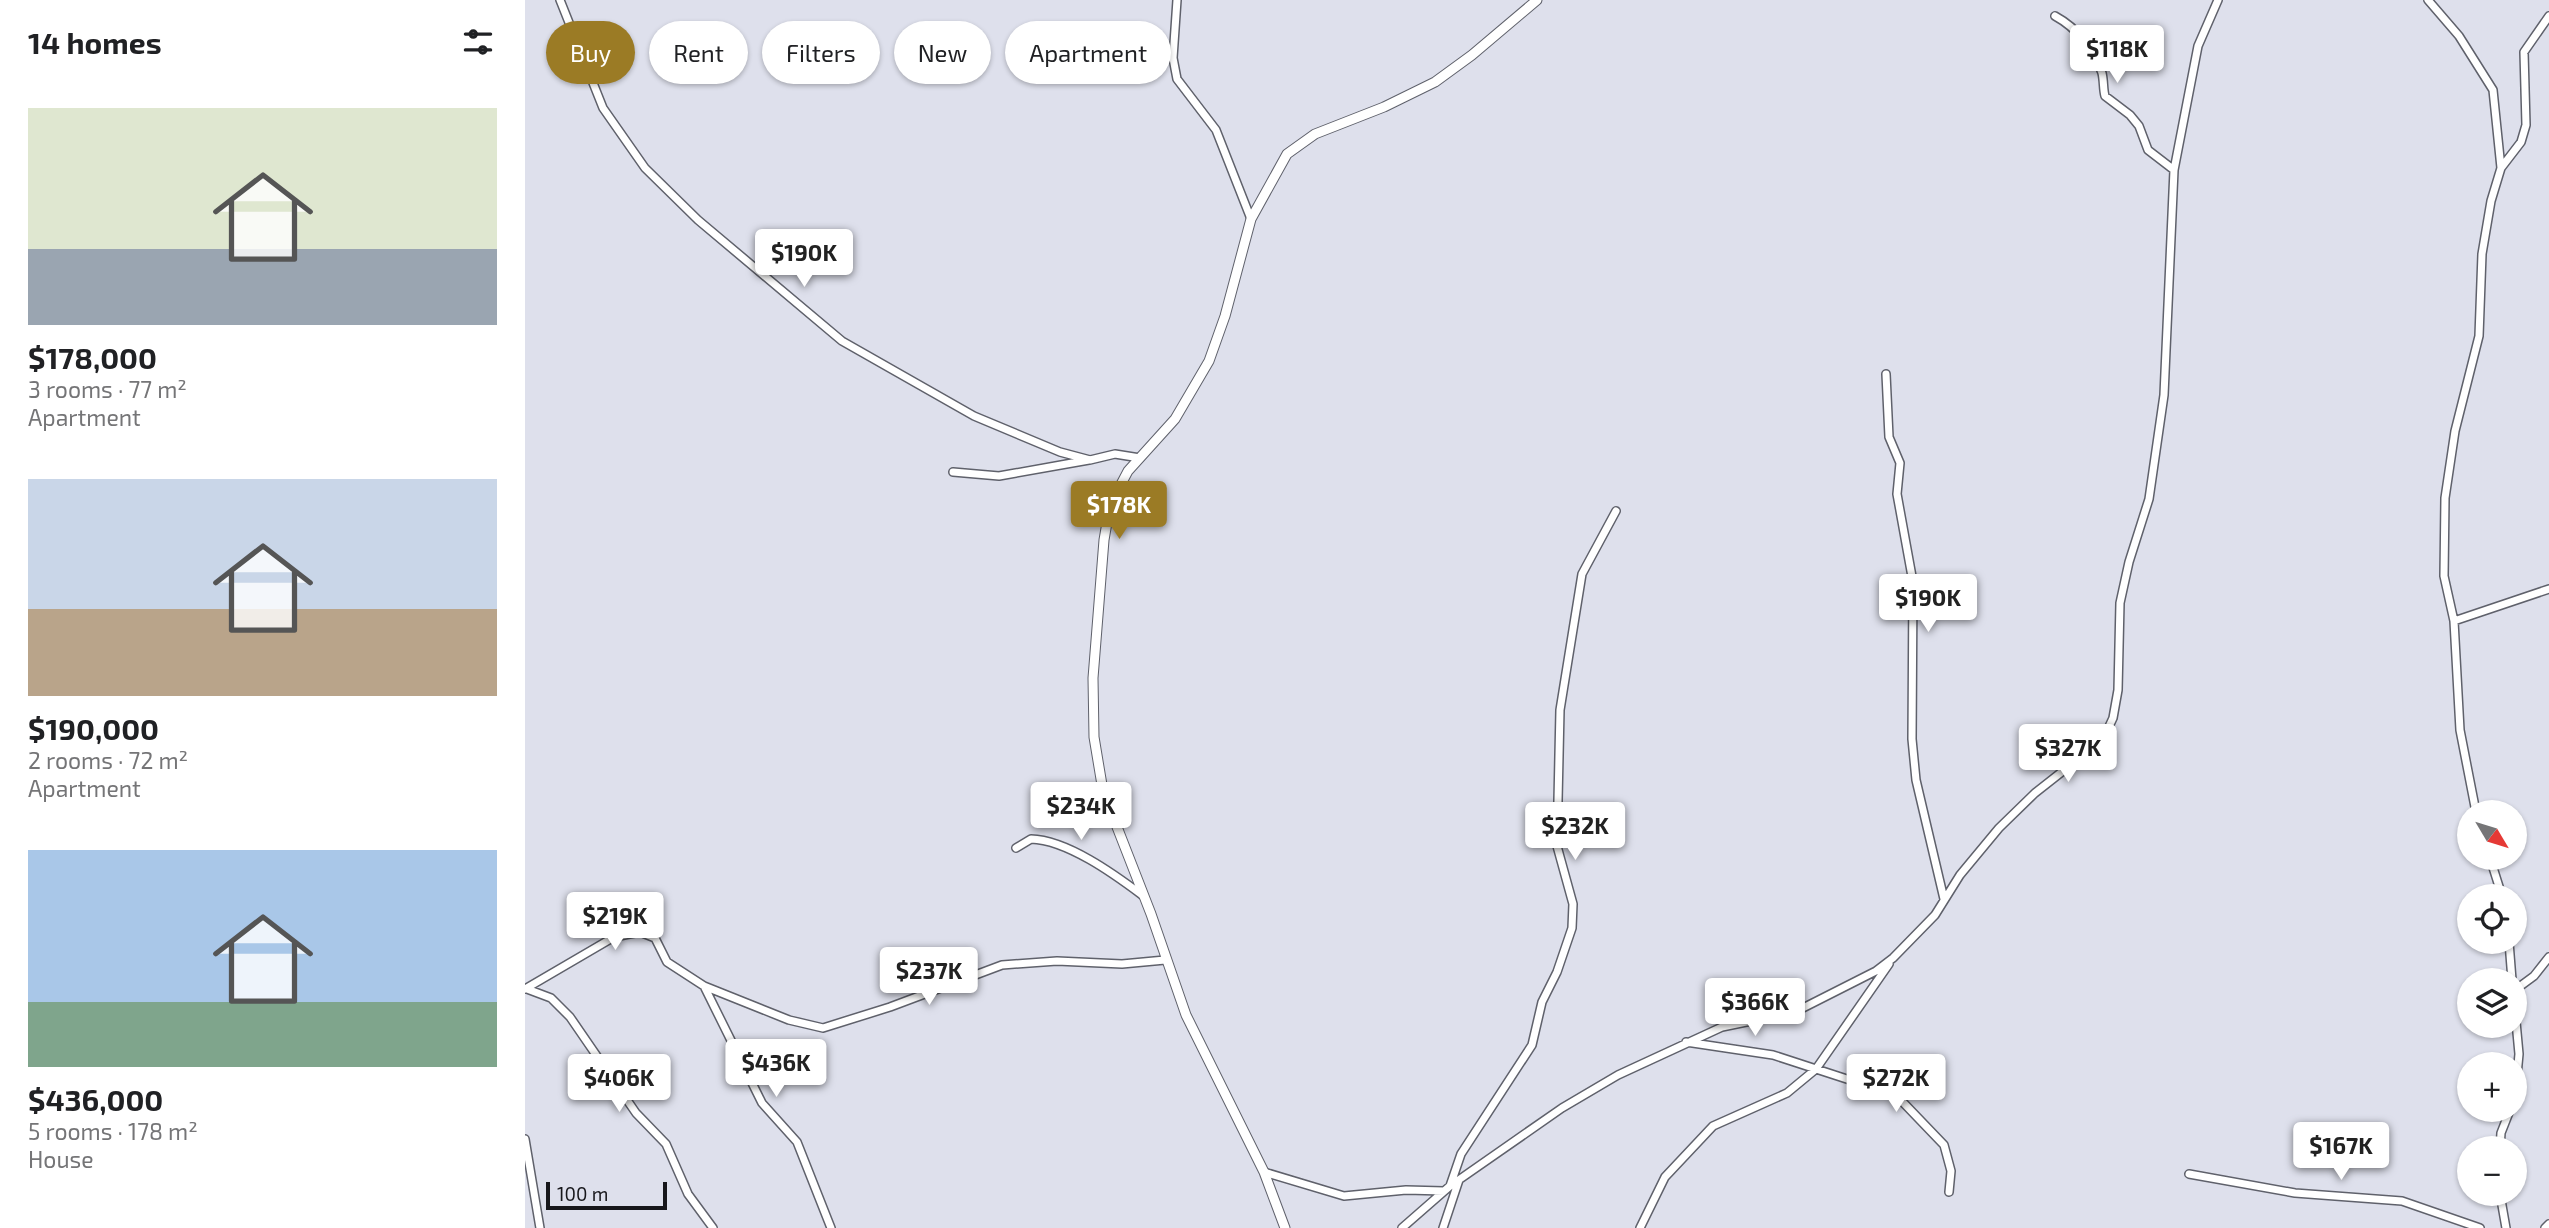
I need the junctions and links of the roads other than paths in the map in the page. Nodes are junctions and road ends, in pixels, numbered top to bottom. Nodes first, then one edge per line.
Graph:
1 (560, 0) edge
2 (1177, 0) edge
3 (1537, 0) edge
4 (2218, 0) edge
5 (2428, 0) edge
6 (2055, 16) dead end
7 (2549, 16) edge
8 (2501, 168) junction
9 (2174, 170) junction
10 (1251, 219) junction
11 (1886, 374) dead end
12 (1140, 458) junction
13 (1090, 460) junction
14 (953, 472) dead end
15 (1616, 511) dead end
16 (2549, 589) edge
17 (2454, 621) junction
18 (2474, 800) edge
19 (1016, 848) dead end
20 (1142, 895) junction
21 (1944, 900) junction
22 (2549, 957) edge
23 (1893, 958) junction
24 (1165, 960) junction
25 (2527, 981) edge
26 (704, 986) junction
27 (526, 989) edge
28 (1685, 1042) junction
29 (1816, 1069) junction
30 (525, 1139) edge
31 (1264, 1172) junction
32 (2189, 1174) dead end
33 (1459, 1180) junction
34 (1447, 1188) junction
35 (1949, 1192) dead end
36 (2502, 1206) edge
37 (2549, 1224) edge
38 (540, 1228) edge
39 (713, 1228) edge
40 (831, 1228) edge
41 (1285, 1228) edge
42 (1402, 1228) edge
43 (1443, 1228) edge
44 (1640, 1228) edge
45 (2480, 1228) edge
46 (2506, 1228) edge
47 (2545, 1228) edge

1 - 13 street
2 - 10 street
3 - 10 street
4 - 9 street
5 - 8 street
6 - 9 street
7 - 8 street
8 - 17 street
9 - 21 street
10 - 12 street
11 - 21 street
12 - 13 street
12 - 20 street
13 - 14 street
15 - 34 street
16 - 17 street
17 - 18 street
19 - 20 street
20 - 24 street
21 - 23 street
22 - 25 street
23 - 28 street
23 - 29 street
24 - 26 street
24 - 31 street
26 - 27 street
26 - 40 street
27 - 39 street
28 - 29 street
28 - 33 street
29 - 35 street
29 - 44 street
30 - 38 street
31 - 34 street
31 - 41 street
32 - 45 street
33 - 34 street
33 - 43 street
34 - 42 street
36 - 46 street
37 - 47 street

